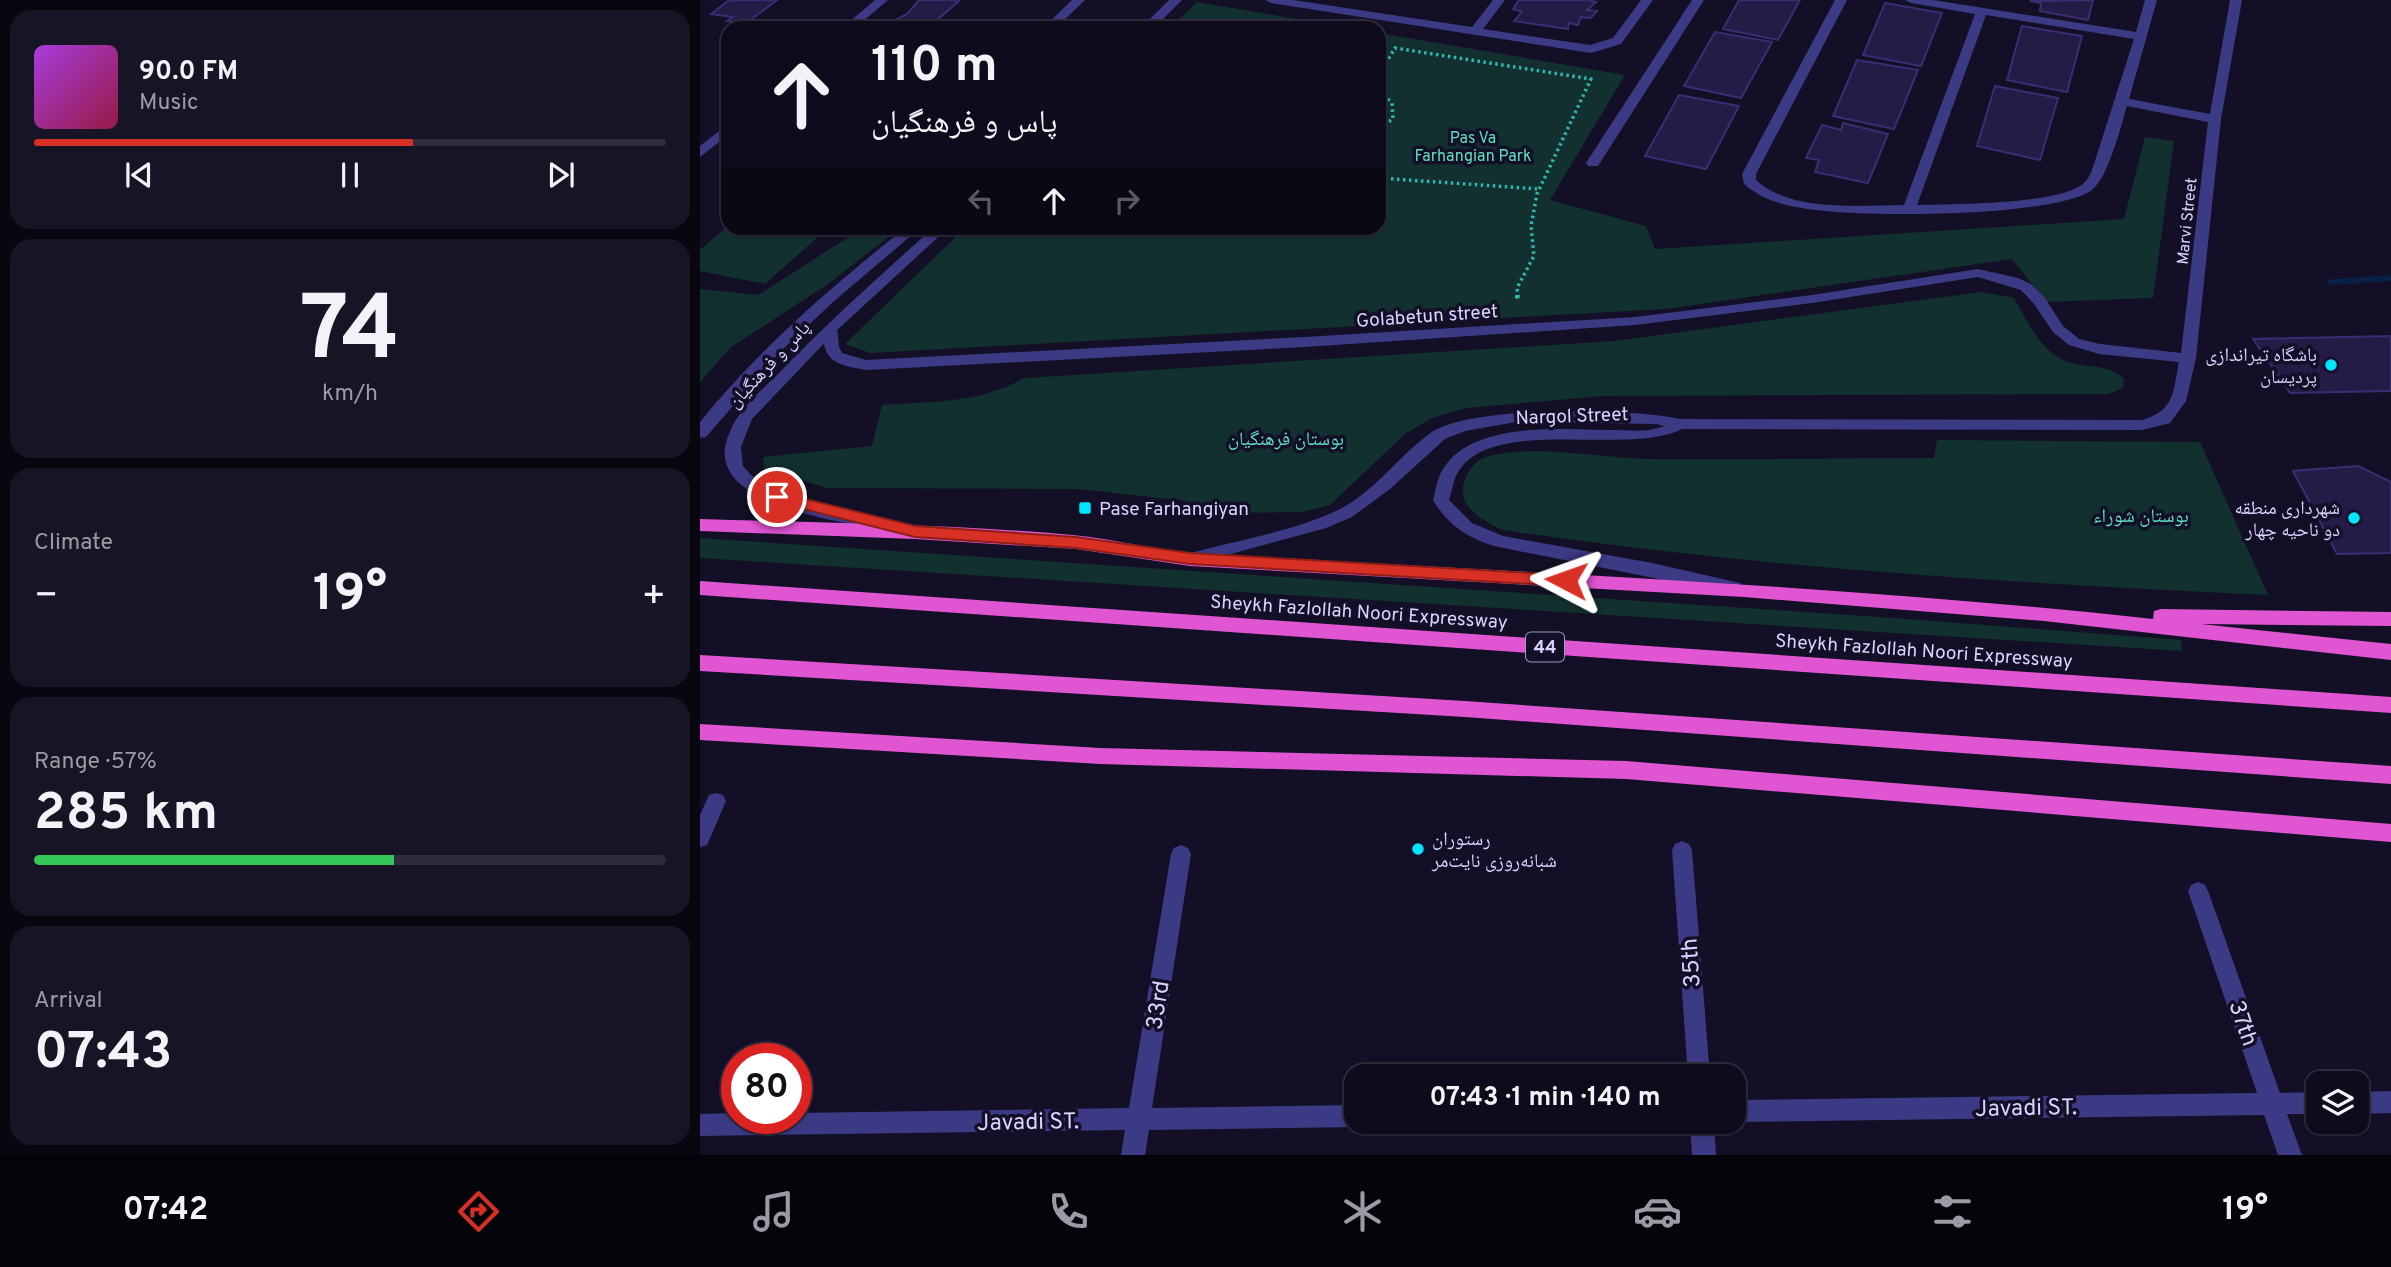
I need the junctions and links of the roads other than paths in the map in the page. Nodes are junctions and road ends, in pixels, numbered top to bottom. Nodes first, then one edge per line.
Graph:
1 (882, 0) edge
2 (1079, 0) edge
3 (1176, 0) edge
4 (1271, 0) edge
5 (1500, 0) edge
6 (1647, 0) edge
7 (1698, 0) edge
8 (1841, 0) edge
9 (1911, 0) edge
10 (2151, 0) edge
11 (2236, 0) edge
12 (1322, 4) edge
13 (1982, 11) junction
14 (856, 21) edge
15 (1056, 21) edge
16 (1154, 21) edge
17 (1475, 31) junction
18 (2141, 37) junction
19 (2123, 102) junction
20 (2215, 119) junction
21 (721, 134) edge
22 (700, 153) edge
23 (1593, 163) dead end
24 (1909, 209) junction
25 (905, 235) edge
26 (933, 235) edge
27 (830, 330) junction
28 (2188, 358) junction
29 (1680, 424) junction
30 (2142, 425) joint
31 (700, 433) edge
32 (700, 525) edge
33 (915, 532) junction
34 (1190, 559) junction
35 (700, 588) edge
36 (1744, 590) junction
37 (2044, 614) junction
38 (2391, 619) edge
39 (2391, 652) edge
40 (700, 663) edge
41 (2391, 705) edge
42 (700, 732) edge
43 (2391, 775) edge
44 (716, 802) dead end
45 (2391, 833) edge
46 (700, 839) edge
47 (1682, 850) dead end
48 (1181, 854) dead end
49 (2198, 891) dead end
50 (1698, 1064) edge
51 (2391, 1102) edge
52 (2306, 1103) edge
53 (2369, 1103) edge
54 (2272, 1104) junction
55 (1746, 1111) edge
56 (1344, 1116) edge
57 (1139, 1119) junction
58 (700, 1125) edge
59 (1703, 1134) edge
60 (1133, 1155) edge
61 (1704, 1155) edge
62 (2290, 1155) edge

1 - 14 street
2 - 15 street
3 - 16 street
4 - 12 street
5 - 17 street
6 - 17 street
7 - 23 street
8 - 24 street
9 - 13 street
10 - 18 street
11 - 20 street, Marvi Street
12 - 17 street
13 - 18 street
13 - 24 street
18 - 19 street
19 - 20 street
19 - 24 street
20 - 28 street, Marvi Street
21 - 22 street
25 - 31 street, پاس و فرهنگیان
26 - 27 street, پاس و فرهنگیان
27 - 28 street, Golabetun street
27 - 33 street, پاس و فرهنگیان
28 - 30 street, Marvi Street
29 - 30 street, Nargol Street
29 - 34 street, Nargol Street
29 - 36 street, Nargol Street
32 - 33 highway
33 - 34 highway
34 - 36 highway
35 - 41 highway, Sheykh Fazlollah Noori Expressway / 44
36 - 37 highway
37 - 38 highway
37 - 39 highway
40 - 43 highway
42 - 45 highway
44 - 46 street
47 - 50 street, 35th
48 - 57 street, 33rd
49 - 54 street, 37th
51 - 53 street
52 - 54 street, Javadi ST.
54 - 55 street, Javadi ST.
54 - 62 street, 37th
56 - 57 street, Javadi ST.
57 - 58 street, Javadi ST.
57 - 60 street, 33rd
59 - 61 street

